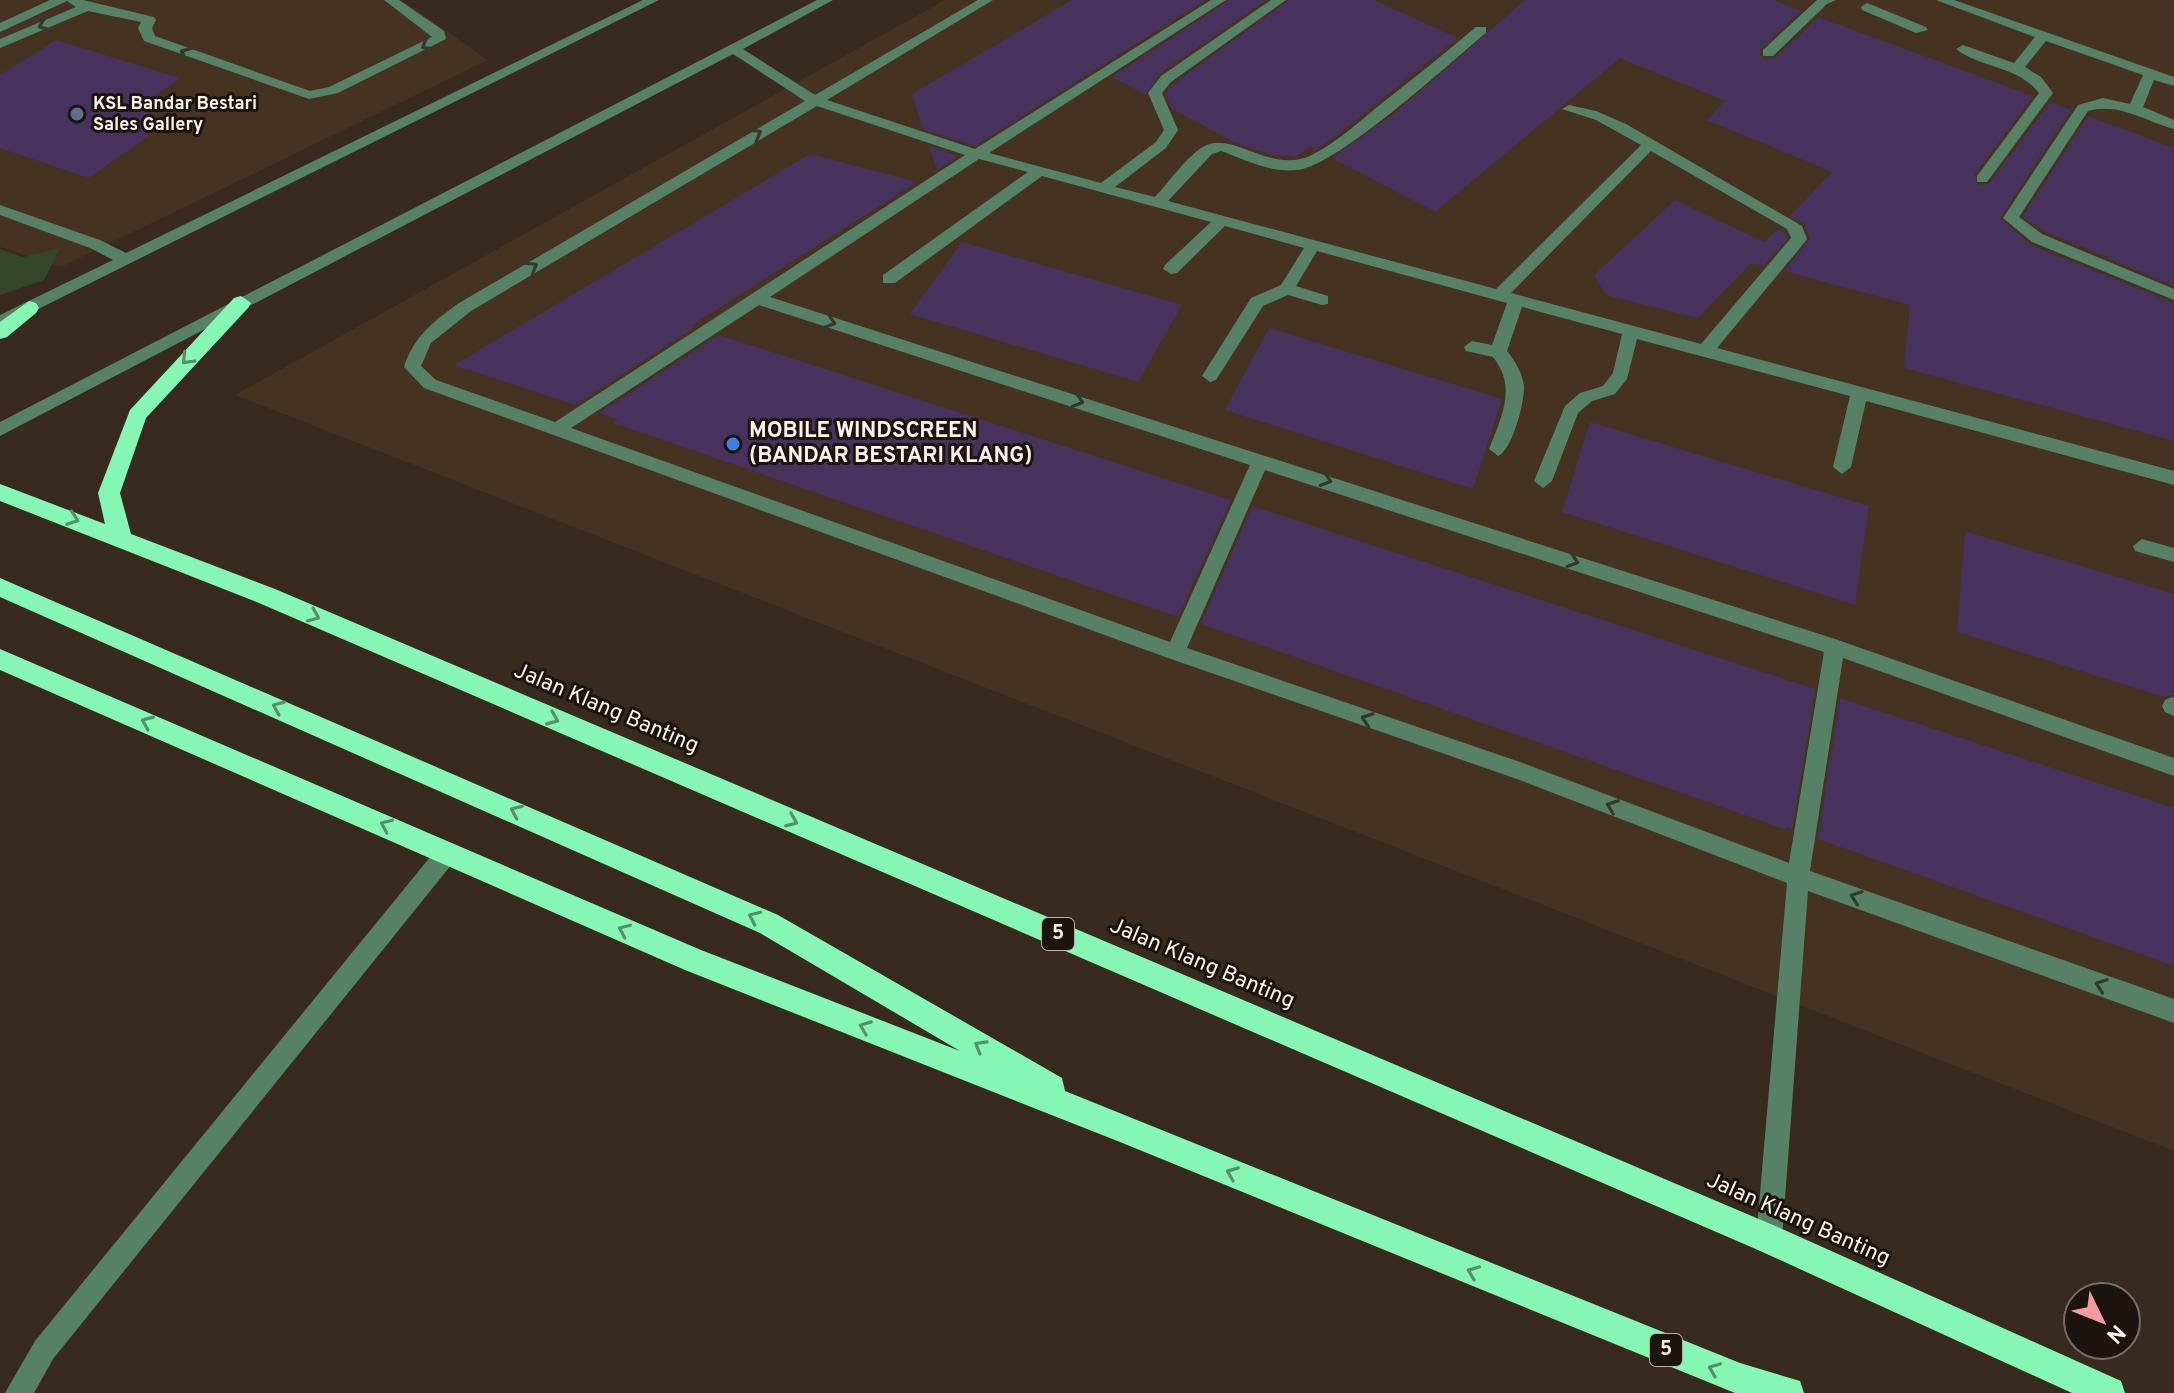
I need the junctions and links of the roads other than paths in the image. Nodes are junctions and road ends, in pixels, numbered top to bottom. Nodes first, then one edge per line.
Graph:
1 (61, 0) edge
2 (73, 0) edge
3 (390, 0) edge
4 (653, 0) edge
5 (827, 0) edge
6 (987, 0) edge
7 (1220, 0) edge
8 (1280, 0) edge
9 (1830, 0) edge
10 (1942, 0) edge
11 (1865, 4) edge
12 (87, 7) junction
13 (0, 28) edge
14 (1481, 30) dead end
15 (1921, 30) dead end
16 (2043, 36) junction
17 (0, 44) edge
18 (733, 48) junction
19 (1963, 49) dead end
20 (1768, 53) dead end
21 (2017, 68) junction
22 (2150, 74) junction
23 (2174, 82) edge
24 (813, 100) junction
25 (1569, 109) dead end
26 (2135, 109) junction
27 (2174, 125) edge
28 (1650, 144) junction
29 (977, 154) junction
30 (1040, 171) junction
31 (1982, 179) dead end
32 (1104, 188) junction
33 (1158, 203) junction
34 (0, 210) edge
35 (1222, 220) junction
36 (1313, 245) junction
37 (126, 260) junction
38 (1171, 269) dead end
39 (889, 279) dead end
40 (1287, 289) junction
41 (2174, 295) edge
42 (1507, 297) junction
43 (756, 298) junction
44 (1322, 300) dead end
45 (241, 303) junction
46 (29, 308) junction
47 (0, 320) edge
48 (1631, 331) junction
49 (0, 332) edge
50 (1472, 347) dead end
51 (1705, 351) junction
52 (1498, 352) junction
53 (1210, 376) dead end
54 (1859, 393) junction
55 (557, 429) junction
56 (0, 430) edge
57 (1498, 449) dead end
58 (1261, 459) junction
59 (1842, 467) dead end
60 (2174, 478) edge
61 (1543, 481) dead end
62 (0, 492) edge
63 (121, 537) junction
64 (2142, 546) dead end
65 (2174, 555) edge
66 (0, 587) edge
67 (1835, 647) junction
68 (1175, 652) junction
69 (0, 659) edge
70 (2174, 767) edge
71 (448, 852) junction
72 (1798, 877) junction
73 (2174, 1011) edge
74 (1120, 1127) junction
75 (1769, 1239) junction
76 (19, 1393) edge
77 (1788, 1393) edge
78 (2109, 1393) edge

1 - 13 street
2 - 12 street
3 -> 12 street
4 - 37 street
5 - 18 street
6 - 24 street
7 - 29 street
8 - 32 street
9 - 20 street
10 - 16 street
11 - 15 street
12 -> 17 street
14 - 33 street
16 - 21 street
16 - 22 street
18 - 24 street
18 - 45 street
19 - 21 street
21 - 31 street
22 - 23 street
22 - 26 street
24 - 29 street
55 -> 24 street
25 - 28 street
26 - 27 street
26 - 41 street
28 - 42 street
28 - 51 street
29 - 30 street
29 - 43 street
30 - 32 street
30 - 39 street
32 - 33 street
33 - 35 street
34 - 37 street
35 - 36 street
35 - 38 street
36 - 40 street
36 - 42 street
37 - 46 street
40 - 44 street
40 - 53 street
42 - 48 street
42 - 52 street
43 - 55 street
43 -> 58 street
45 - 56 street
45 -> 63 highway
46 - 47 highway
46 - 49 highway
48 - 51 street
48 - 61 street
50 - 52 street
51 - 54 street
52 - 57 street
54 - 59 street
54 - 60 street
55 - 68 street
58 -> 67 street
58 - 68 street
62 -> 63 highway, Jalan Klang Banting / 5
63 -> 75 highway, Jalan Klang Banting / 5
64 - 65 street
74 -> 66 highway
67 - 70 street
67 - 72 street
72 -> 68 street
71 -> 69 highway, 5
74 -> 71 highway, 5
71 - 76 street
73 -> 72 street
72 - 75 street
77 -> 74 highway, 5
75 - 78 highway, Jalan Klang Banting / 5

